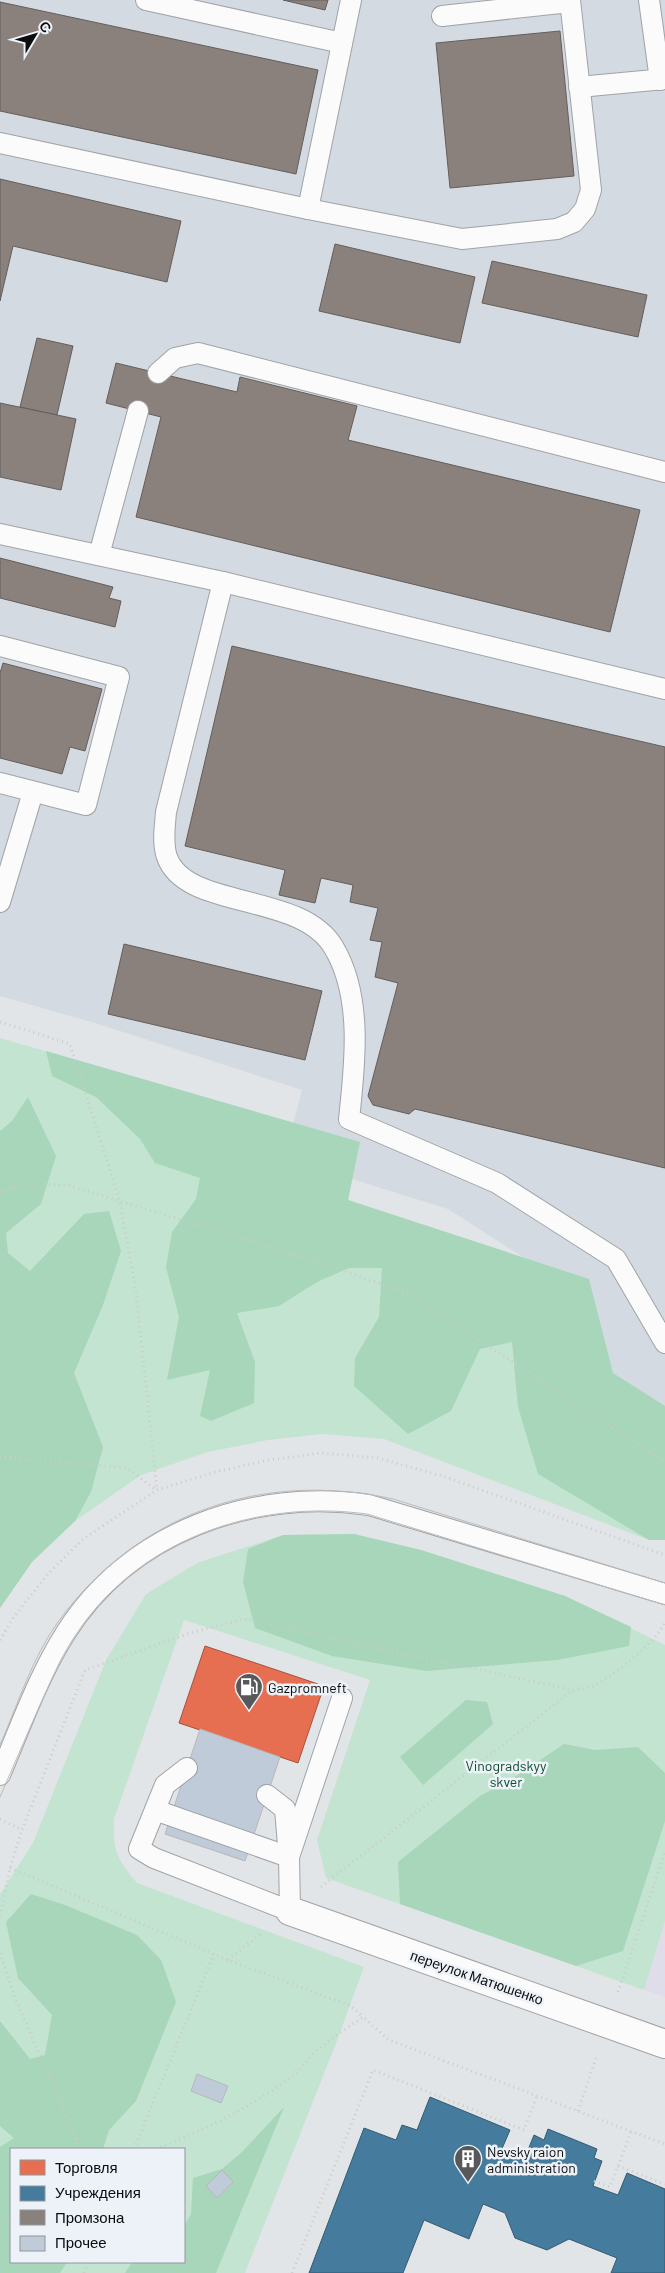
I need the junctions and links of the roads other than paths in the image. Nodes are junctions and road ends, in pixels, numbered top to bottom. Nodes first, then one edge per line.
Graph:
1 (146, 0) edge
2 (351, 0) edge
3 (649, 0) edge
4 (570, 1) edge
5 (442, 16) dead end
6 (342, 43) junction
7 (662, 80) edge
8 (580, 87) junction
9 (0, 143) edge
10 (308, 209) junction
11 (158, 373) dead end
12 (138, 411) dead end
13 (665, 472) edge
14 (0, 534) edge
15 (99, 555) junction
16 (224, 582) junction
17 (0, 646) edge
18 (665, 689) edge
19 (0, 783) edge
20 (33, 792) junction
21 (0, 902) edge
22 (665, 1343) edge
23 (665, 1594) edge
24 (342, 1698) dead end
25 (187, 1768) dead end
26 (0, 1775) edge
27 (267, 1794) dead end
28 (155, 1810) junction
29 (289, 1858) junction
30 (290, 1911) junction
31 (665, 2044) edge

1 - 6 lane
2 - 6 lane
3 - 7 lane
4 - 5 lane
4 - 8 lane
6 - 10 lane
7 - 8 lane
8 - 10 lane
9 - 10 lane
11 - 13 lane
12 - 15 lane
14 - 15 lane
15 - 16 lane
16 - 18 lane
16 - 22 lane
17 - 20 lane
19 - 20 lane
20 - 21 lane
23 - 26 lane
24 - 29 lane
25 - 28 lane
27 - 29 lane
28 - 29 lane
28 - 30 lane
29 - 30 lane
30 - 31 street, переулок Матюшенко

